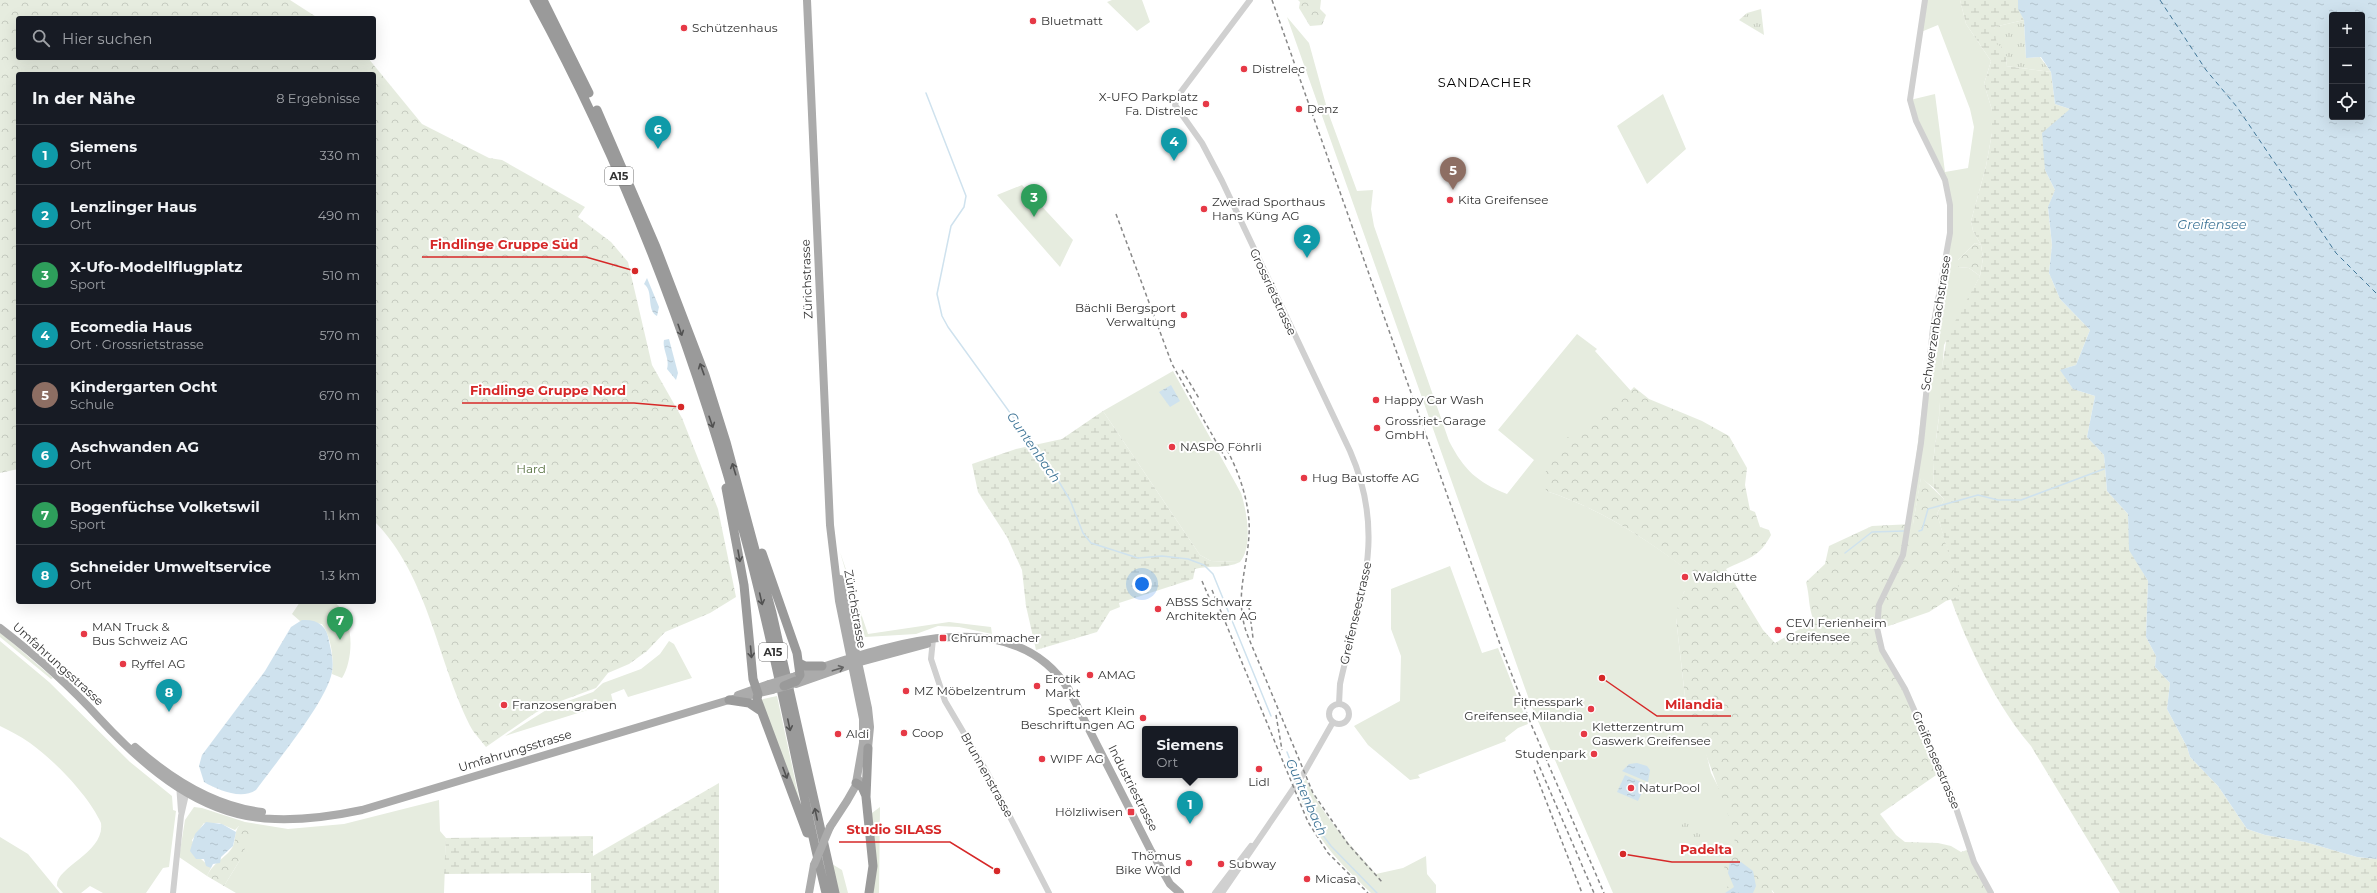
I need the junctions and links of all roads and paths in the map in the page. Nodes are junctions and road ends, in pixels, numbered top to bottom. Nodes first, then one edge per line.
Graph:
1 (534, 0) edge
2 (543, 0) edge
3 (807, 0) edge
4 (1250, 0) edge
5 (1925, 0) edge
6 (717, 440) junction
7 (1366, 497) joint
8 (744, 507) junction
9 (0, 628) edge
10 (1877, 630) joint
11 (933, 640) junction
12 (919, 646) junction
13 (931, 655) junction
14 (855, 660) junction
15 (799, 662) junction
16 (822, 666) junction
17 (796, 679) junction
18 (784, 686) joint
19 (771, 687) junction
20 (757, 691) junction
21 (729, 700) junction
22 (1339, 704) junction
23 (761, 711) junction
24 (1333, 722) junction
25 (868, 748) junction
26 (856, 783) junction
27 (183, 787) junction
28 (866, 797) junction
29 (1259, 838) junction
30 (1244, 853) junction
31 (1243, 862) junction
32 (819, 868) junction
33 (1170, 884) junction
34 (173, 893) edge
35 (809, 893) edge
36 (826, 893) edge
37 (834, 893) edge
38 (869, 893) edge
39 (1049, 893) edge
40 (1174, 893) edge
41 (1180, 893) edge
42 (1215, 893) edge
43 (1222, 893) edge
44 (1991, 893) edge

1 -> 6 highway, A15
8 -> 2 highway, A15
3 - 14 main road, Zürichstrasse
4 - 7 street, Grossrietstrasse
5 - 10 street, Schwerzenbachstrasse
6 -> 20 highway
6 -> 32 highway, A15
7 - 22 street, Greifenseestrasse
8 - 15 highway
37 -> 8 highway, A15
9 - 27 main road, Umfahrungsstrasse
10 - 44 street, Greifenseestrasse
11 - 12 main road, Industriestrasse
11 - 13 street, Brunnenstrasse
11 - 14 main road, Industriestrasse
11 - 33 main road, Industriestrasse
12 - 13 street
12 - 14 main road, Industriestrasse
13 - 39 street, Brunnenstrasse
14 - 16 main road, Umfahrungsstrasse
17 -> 14 main road, Umfahrungsstrasse
14 - 25 main road
14 - 26 main road
15 - 16 highway
15 - 17 highway
16 - 17 main road, Umfahrungsstrasse
17 - 18 highway, bridge
17 - 19 main road, Umfahrungsstrasse, bridge
18 - 19 main road, Umfahrungsstrasse, bridge
19 - 20 main road, Umfahrungsstrasse
20 - 21 main road, Umfahrungsstrasse
20 - 23 highway
21 - 23 highway
21 - 27 main road, Umfahrungsstrasse
22 - 24 street
22 - 24 street
23 -> 32 highway
24 - 29 street
25 - 26 main road
25 - 28 highway
26 - 28 highway
26 - 35 main road, bridge
27 - 34 street
28 - 38 highway
29 - 30 street
29 - 31 street
30 - 31 street
30 - 42 street
31 - 43 street
32 - 36 highway, A15
33 - 40 main road, Industriestrasse
33 - 41 main road, Industriestrasse

